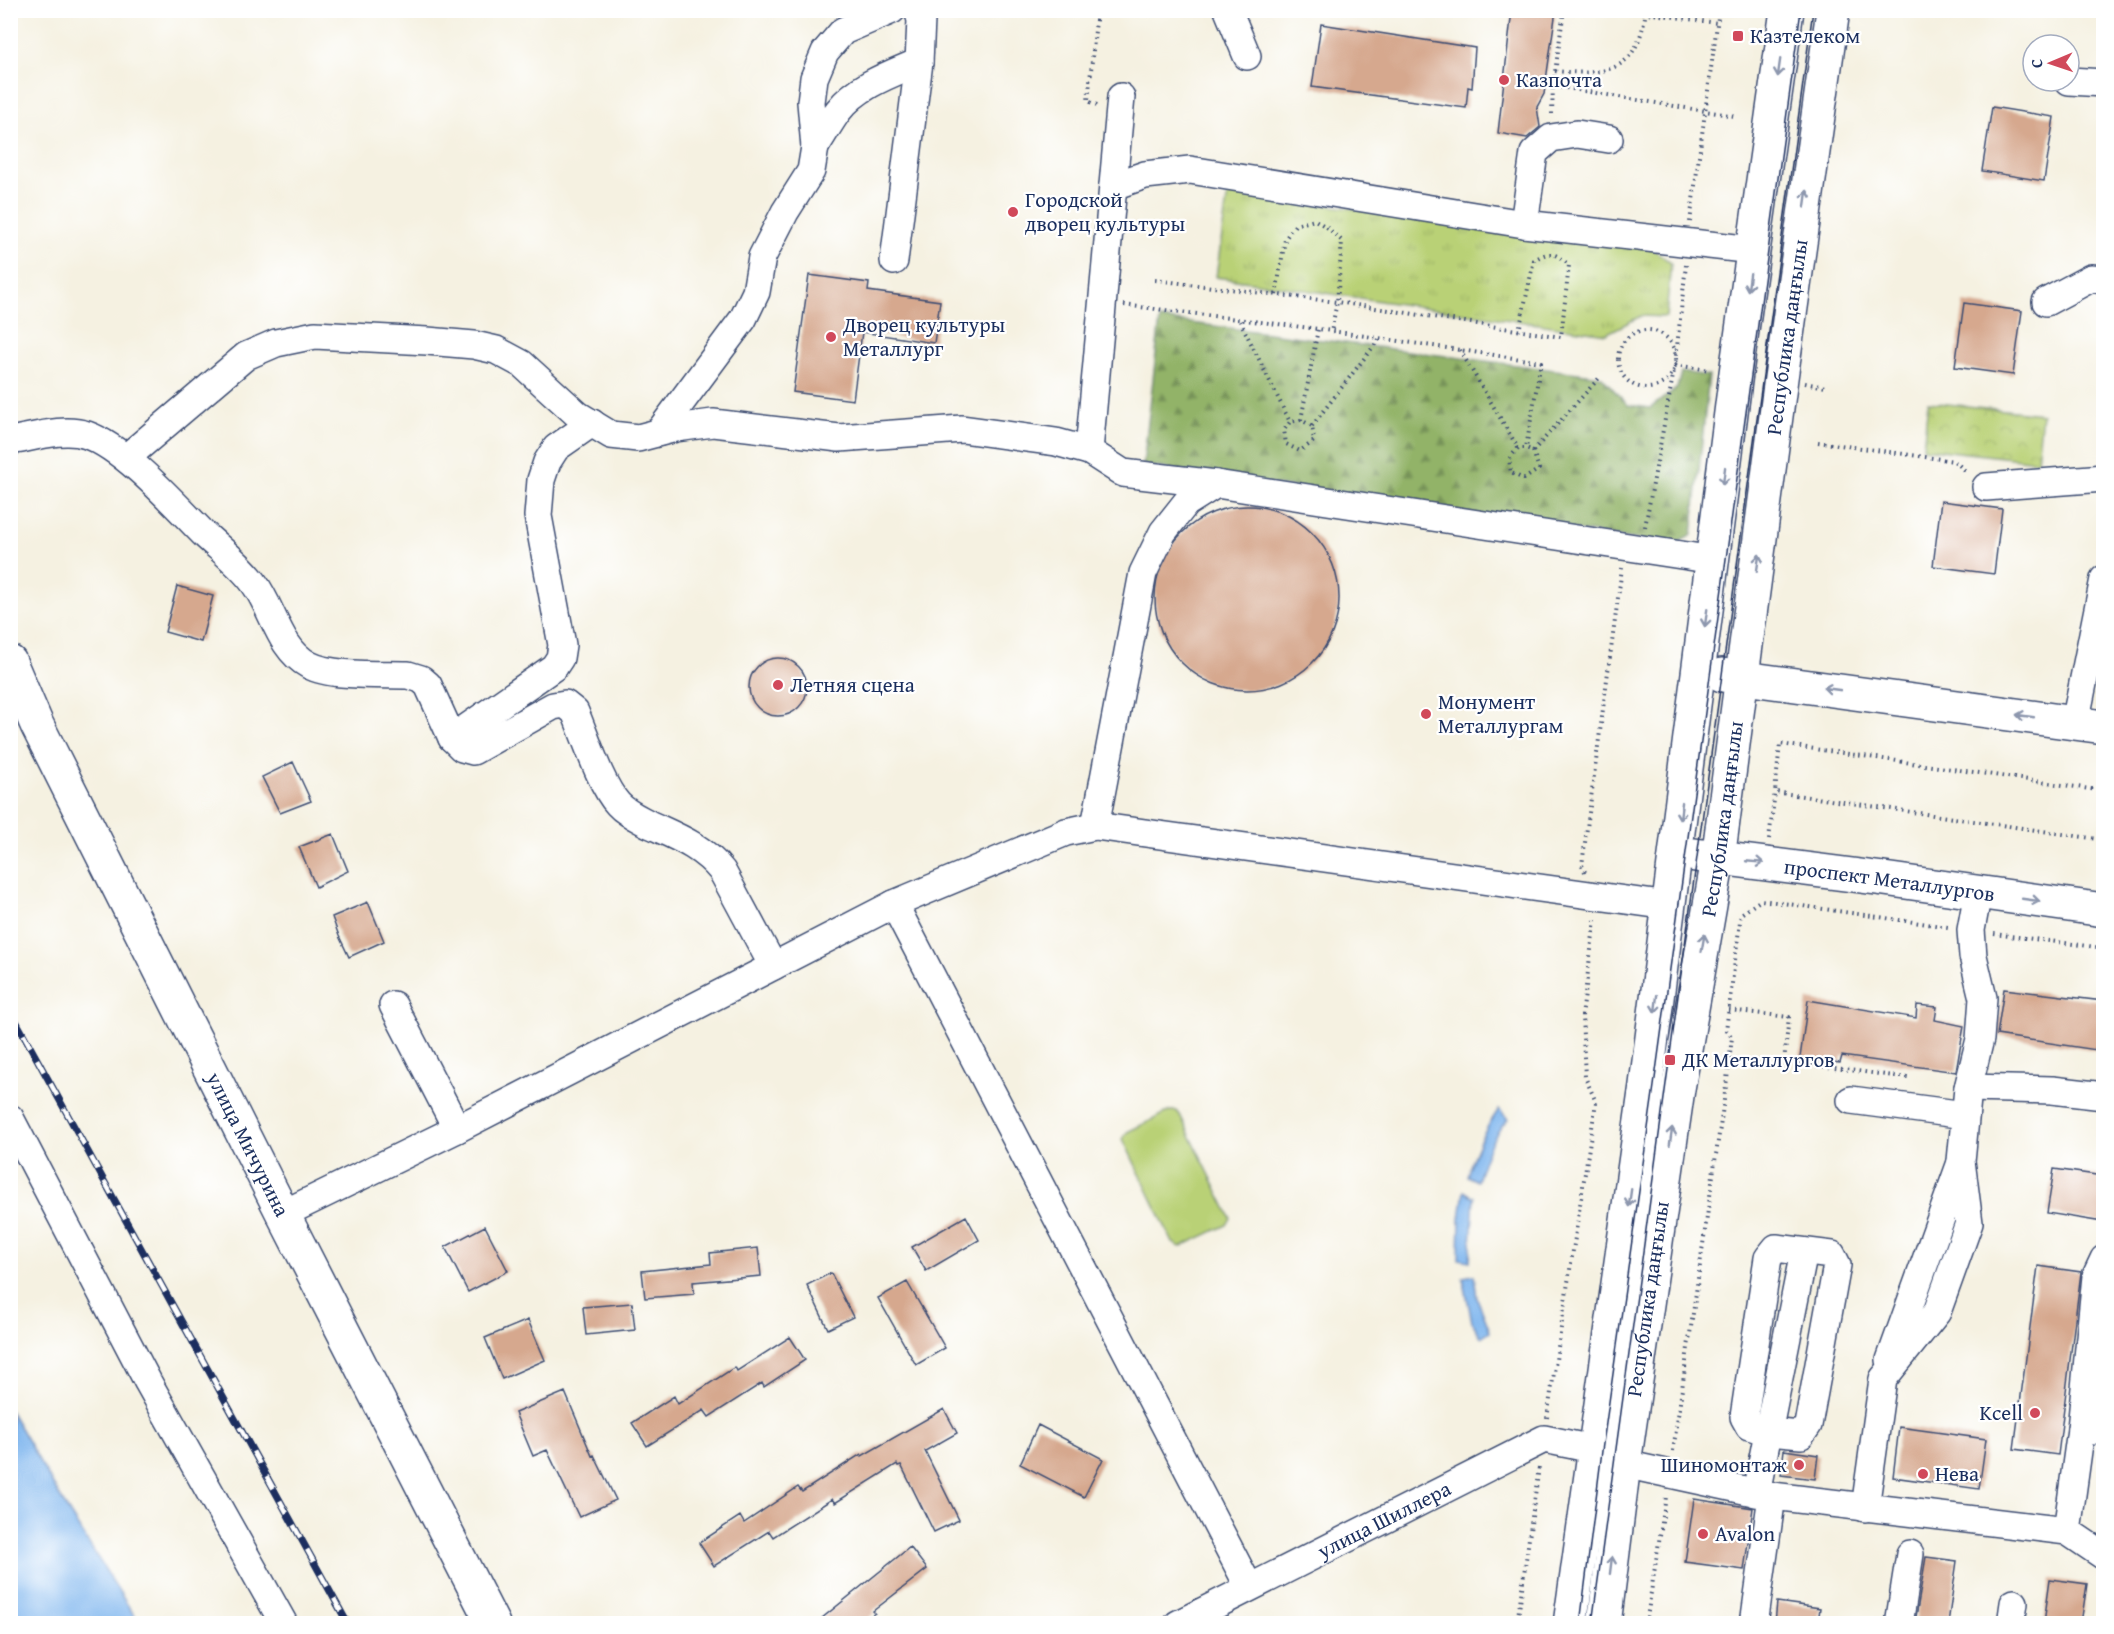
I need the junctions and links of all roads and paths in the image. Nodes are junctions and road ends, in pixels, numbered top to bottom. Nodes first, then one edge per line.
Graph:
1 (892, 10) edge
2 (918, 10) edge
3 (1097, 10) edge
4 (1228, 10) edge
5 (1564, 10) edge
6 (1625, 10) edge
7 (1719, 10) edge
8 (1787, 10) edge
9 (1833, 10) edge
10 (1646, 12) edge
11 (1717, 23) junction
12 (1247, 56) dead end
13 (919, 62) junction
14 (1555, 71) junction
15 (2081, 82) edge
16 (2103, 83) edge
17 (1120, 106) joint
18 (1705, 111) junction
19 (1735, 116) dead end
20 (1609, 139) dead end
21 (815, 147) junction
22 (1113, 186) junction
23 (1692, 208) dead end
24 (1524, 224) junction
25 (1753, 250) junction
26 (894, 261) dead end
27 (2103, 279) edge
28 (1155, 280) dead end
29 (1276, 295) junction
30 (1337, 302) junction
31 (2046, 302) dead end
32 (1103, 303) junction
33 (1240, 320) junction
34 (1318, 329) junction
35 (1519, 331) junction
36 (1331, 332) junction
37 (1380, 338) junction
38 (1460, 350) junction
39 (1675, 364) junction
40 (1736, 373) junction
41 (1601, 376) dead end
42 (1301, 420) junction
43 (1290, 422) junction
44 (592, 423) junction
45 (1312, 426) junction
46 (659, 432) junction
47 (10, 441) edge
48 (1818, 442) dead end
49 (1518, 448) junction
50 (1526, 448) junction
51 (1089, 451) junction
52 (1533, 451) junction
53 (126, 458) junction
54 (2103, 478) edge
55 (1216, 484) junction
56 (1986, 487) joint
57 (1714, 560) junction
58 (2103, 579) edge
59 (10, 662) edge
60 (1699, 671) junction
61 (1742, 678) junction
62 (2089, 725) edge
63 (452, 738) junction
64 (2103, 791) edge
65 (1775, 792) junction
66 (1095, 826) junction
67 (2103, 840) edge
68 (1769, 843) dead end
69 (1676, 853) junction
70 (1718, 859) junction
71 (1978, 892) junction
72 (894, 903) junction
73 (1669, 906) junction
74 (2103, 910) edge
75 (1971, 930) junction
76 (2103, 948) edge
77 (773, 966) junction
78 (393, 1005) dead end
79 (1729, 1010) junction
80 (1908, 1078) dead end
81 (1968, 1088) junction
82 (2103, 1096) edge
83 (1851, 1100) dead end
84 (1965, 1115) junction
85 (10, 1118) edge
86 (458, 1129) junction
87 (282, 1214) junction
88 (2103, 1259) edge
89 (2092, 1431) edge
90 (1769, 1432) junction
91 (1593, 1449) junction
92 (1624, 1464) junction
93 (1669, 1474) junction
94 (1764, 1494) junction
95 (1864, 1508) junction
96 (2067, 1531) junction
97 (1910, 1554) dead end
98 (2103, 1556) edge
99 (1249, 1587) junction
100 (284, 1623) edge
101 (493, 1623) edge
102 (1178, 1623) edge
103 (1570, 1623) edge
104 (1604, 1623) edge
105 (1646, 1623) edge
106 (1754, 1623) edge
107 (1899, 1623) edge

1 - 21 street
2 - 13 street
3 - 17 path
4 - 12 street
5 - 14 path
6 - 10 path
7 - 11 path
8 -> 25 main road, Республика даңғылы
61 -> 9 main road, Республика даңғылы
10 - 11 path
10 - 14 path
11 - 18 path
13 - 21 street
13 - 26 street
14 - 18 path
15 - 16 street
17 - 22 street
18 - 19 path
18 - 23 path
20 - 24 street
21 - 46 street
22 - 24 street
22 - 32 street
24 - 25 street
25 -> 40 main road, Республика даңғылы
27 - 31 street
28 - 29 path
29 - 30 path
29 - 30 path
30 - 35 path
30 - 36 path
32 - 33 path
32 - 51 street
33 - 34 path
33 - 43 path
34 - 36 path
34 - 42 path
35 - 35 path
36 - 37 path
37 - 38 path
37 - 45 path
38 - 49 path
38 - 50 path
39 - 39 path
39 - 40 path
40 -> 57 main road, Республика даңғылы
41 - 52 path
42 - 43 path
42 - 45 path
43 - 45 path
44 - 46 street
44 - 53 street
44 - 63 street
46 - 51 street
47 - 53 street
48 - 56 path
49 - 50 path
49 - 52 path
50 - 52 path
51 - 55 street
53 - 63 street
54 - 56 street
55 - 57 street
55 - 66 street
57 -> 60 main road, Республика даңғылы
58 - 62 street
59 - 87 main road, улица Мичурина
60 - 61 main road
60 -> 69 main road, Республика даңғылы
62 -> 61 main road
61 - 70 main road, Республика даңғылы
63 - 77 street
64 - 65 path
65 - 67 path
65 - 68 path
66 - 72 street
66 - 73 street
69 - 70 main road, проспект Металлургов
69 - 73 main road, Республика даңғылы
70 -> 71 main road, проспект Металлургов
92 -> 70 main road, Республика даңғылы
71 -> 74 main road, проспект Металлургов
71 - 75 street
72 - 77 street
72 - 99 street
73 -> 91 main road, Республика даңғылы
75 - 76 path
75 - 79 path
75 - 81 street
77 - 86 street
78 - 86 street
79 - 80 path
79 - 93 path
81 - 82 street
81 - 84 street
83 - 84 street
84 - 95 street
85 - 100 street
86 - 87 street
87 - 101 main road, улица Мичурина
88 - 89 street
89 - 96 street
90 - 90 street
90 - 94 street
91 - 99 street, улица Шиллера
91 - 103 main road, Республика даңғылы
92 - 93 street
104 -> 92 main road, Республика даңғылы
93 - 94 street
93 - 105 path
94 - 95 street
94 - 106 street
95 - 96 street
96 - 98 street
97 - 107 street
99 - 102 street, улица Шиллера

